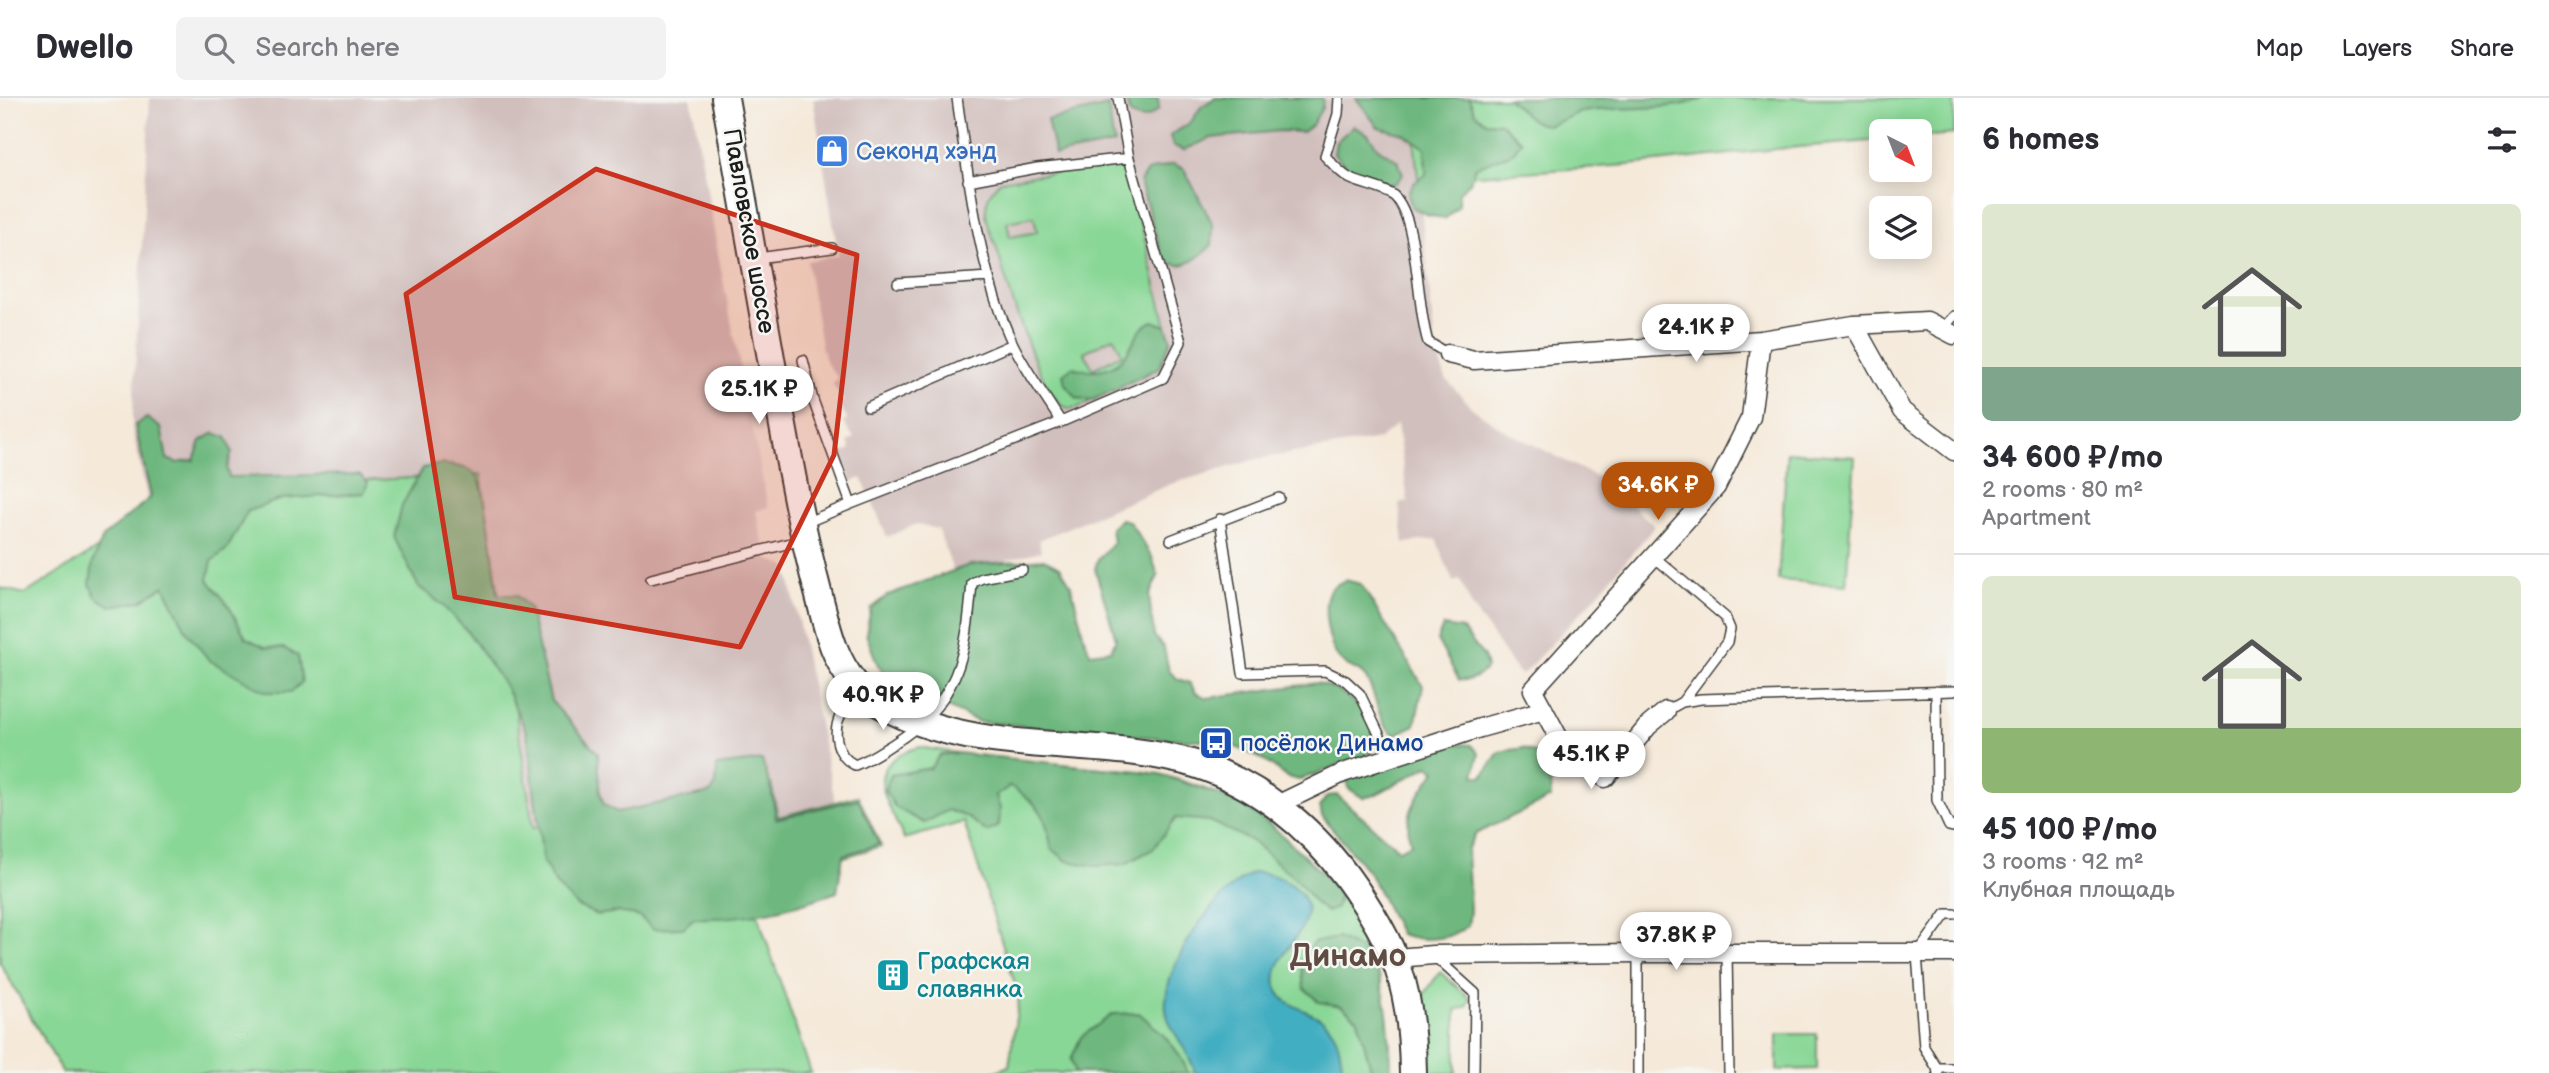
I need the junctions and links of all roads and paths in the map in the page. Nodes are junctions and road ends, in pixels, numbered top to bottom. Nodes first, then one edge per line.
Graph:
1 (725, 98) edge
2 (957, 98) edge
3 (1118, 98) edge
4 (1339, 98) edge
5 (1129, 158) junction
6 (968, 181) junction
7 (832, 248) dead end
8 (754, 259) junction
9 (989, 277) junction
10 (898, 283) dead end
11 (1854, 325) junction
12 (1950, 327) edge
13 (1761, 340) junction
14 (1013, 344) junction
15 (1448, 354) joint
16 (803, 360) dead end
17 (868, 407) dead end
18 (1061, 422) junction
19 (1954, 451) edge
20 (1279, 498) dead end
21 (851, 504) junction
22 (1220, 519) junction
23 (802, 533) junction
24 (1171, 540) dead end
25 (1653, 556) junction
26 (1021, 570) dead end
27 (651, 579) dead end
28 (1936, 691) junction
29 (1954, 691) edge
30 (866, 696) junction
31 (1674, 706) junction
32 (1544, 710) junction
33 (922, 723) junction
34 (1390, 757) junction
35 (1277, 805) junction
36 (1954, 827) edge
37 (1954, 914) edge
38 (1638, 953) junction
39 (1727, 953) junction
40 (1954, 953) edge
41 (1917, 954) junction
42 (1433, 955) junction
43 (1396, 958) junction
44 (1954, 1068) edge
45 (1938, 1070) edge
46 (1413, 1073) edge
47 (1474, 1073) edge
48 (1638, 1073) edge
49 (1729, 1073) edge

1 - 8 main road, Павловское шоссе
2 - 6 lane
3 - 5 lane
4 - 15 lane
5 - 6 lane
5 - 18 lane
6 - 9 lane
7 - 8 lane
8 - 23 main road, Павловское шоссе
9 - 10 lane
9 - 14 lane
11 - 12 street
11 - 13 street
11 - 19 street
13 - 15 street
13 - 25 street
14 - 17 lane
14 - 18 lane
16 - 21 lane
18 - 21 lane
20 - 22 lane
21 - 23 lane
22 - 24 lane
22 - 34 lane
23 - 27 lane
23 - 30 main road, Павловское шоссе
25 - 31 lane
25 - 32 street
26 - 33 lane
28 - 29 lane
28 - 31 lane
28 - 36 lane
30 - 33 main road, Павловское шоссе
30 - 33 lane
31 - 32 street
32 - 34 street
33 - 35 main road, Павловское шоссе
34 - 35 street
35 - 43 main road, Павловское шоссе
37 - 41 lane
38 - 39 street
38 - 42 street
38 - 48 lane
39 - 41 street
39 - 49 lane
40 - 41 street
41 - 45 lane
42 - 43 street
42 - 47 lane
43 - 46 main road, Павловское шоссе
44 - 45 lane

